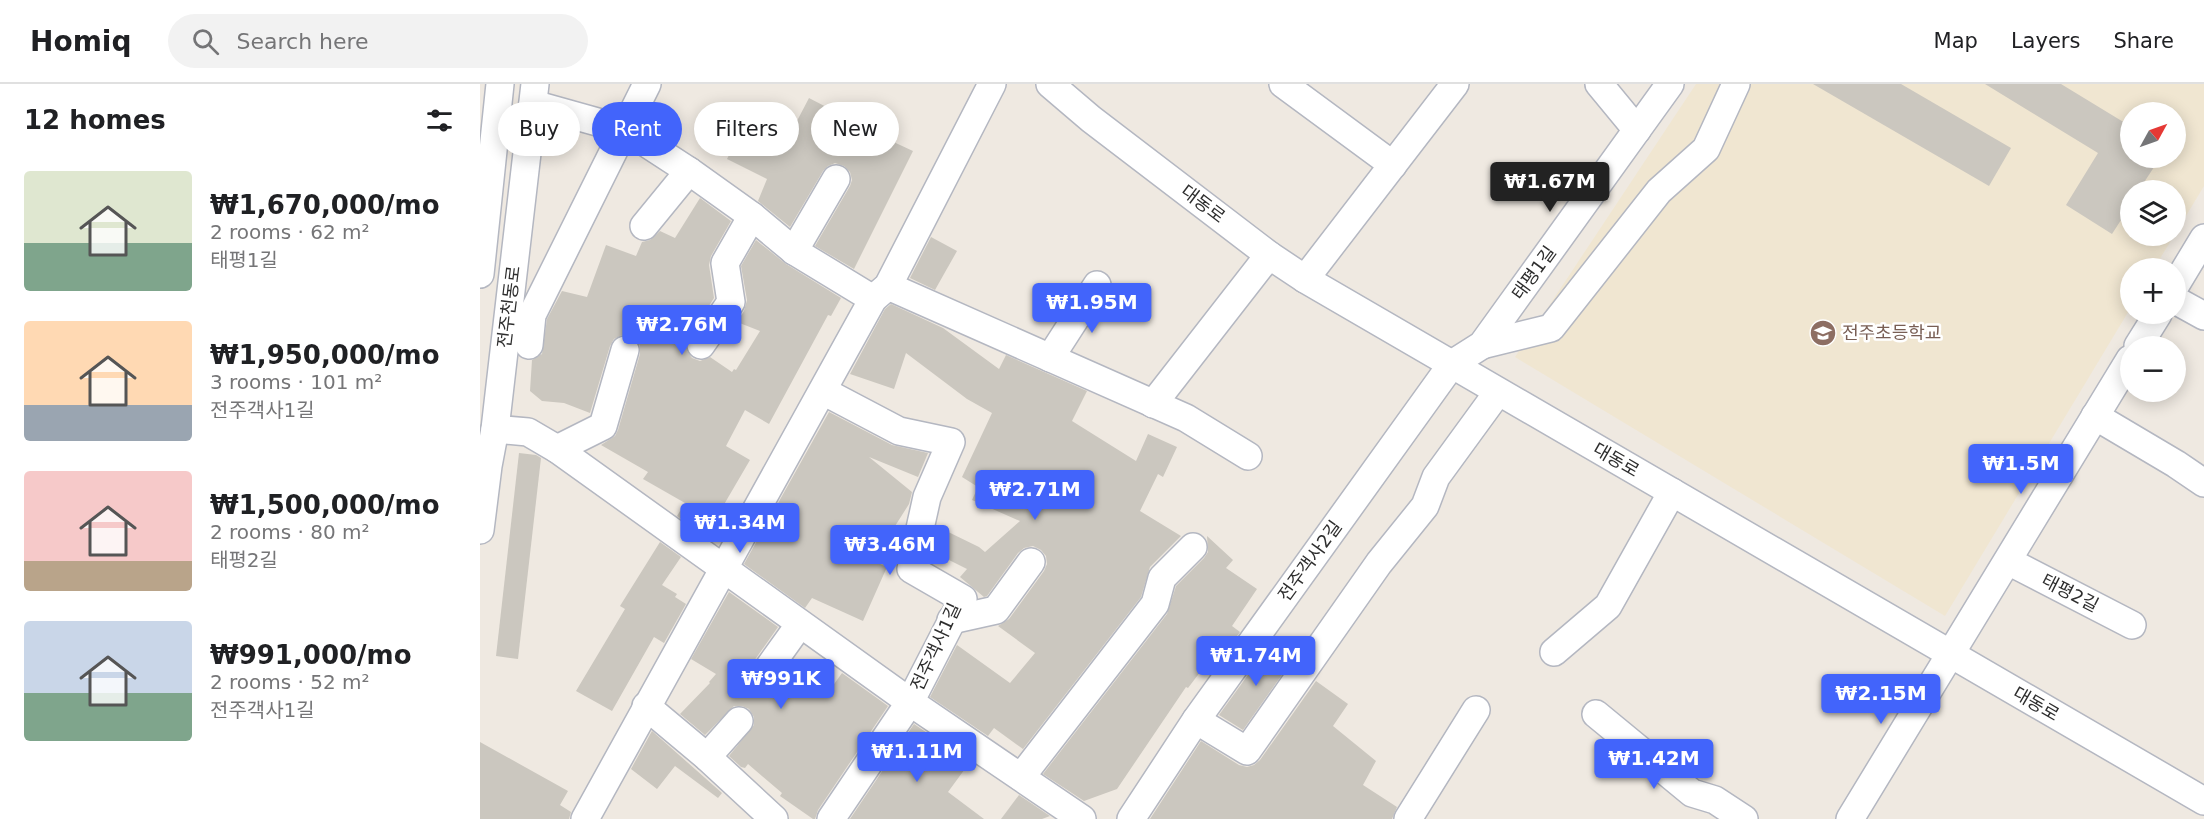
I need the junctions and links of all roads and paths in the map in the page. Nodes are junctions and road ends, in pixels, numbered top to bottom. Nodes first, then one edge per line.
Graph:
1 (500, 84) edge
2 (647, 84) edge
3 (992, 84) edge
4 (1050, 84) edge
5 (1283, 84) edge
6 (1454, 84) edge
7 (1599, 84) edge
8 (1670, 84) edge
9 (1736, 84) edge
10 (534, 94) edge
11 (639, 102) edge
12 (592, 117) edge
13 (1637, 130) junction
14 (613, 156) edge
15 (666, 156) edge
16 (1393, 165) junction
17 (689, 171) junction
18 (836, 179) dead end
19 (752, 216) junction
20 (644, 226) dead end
21 (2204, 238) edge
22 (794, 251) junction
23 (1269, 255) junction
24 (2186, 268) edge
25 (480, 274) edge
26 (1305, 279) junction
27 (1097, 285) dead end
28 (880, 292) junction
29 (2186, 306) edge
30 (2204, 316) edge
31 (529, 345) dead end
32 (701, 345) dead end
33 (1482, 345) junction
34 (626, 350) dead end
35 (1050, 358) junction
36 (1452, 364) junction
37 (2120, 376) edge
38 (823, 391) junction
39 (1498, 392) junction
40 (1153, 404) junction
41 (2095, 416) junction
42 (495, 429) junction
43 (557, 449) junction
44 (1248, 456) dead end
45 (2204, 483) edge
46 (1672, 492) junction
47 (480, 530) edge
48 (1193, 547) dead end
49 (2008, 561) junction
50 (1031, 562) dead end
51 (722, 569) junction
52 (951, 620) junction
53 (800, 624) junction
54 (2132, 625) dead end
55 (1554, 652) dead end
56 (1951, 654) junction
57 (767, 670) dead end
58 (910, 702) junction
59 (646, 706) junction
60 (1476, 710) dead end
61 (1596, 714) dead end
62 (1196, 720) junction
63 (739, 721) dead end
64 (707, 757) junction
65 (1021, 777) junction
66 (2204, 801) edge
67 (585, 819) edge
68 (774, 819) edge
69 (831, 819) edge
70 (1082, 819) edge
71 (1131, 819) edge
72 (1408, 819) edge
73 (1744, 819) edge
74 (1850, 819) edge

1 - 25 street, 전주천동로
2 - 11 street
3 - 28 street
4 - 23 street, 대동로
5 - 16 street
6 - 16 street
7 - 13 street
8 - 13 street, 태평1길
9 - 33 street
10 - 12 street
10 - 42 street, 전주천동로
13 - 33 street, 태평1길
14 - 31 street
15 - 17 street
16 - 26 street
17 - 19 street
17 - 20 street
18 - 22 street
19 - 22 street
19 - 32 street
21 - 24 street
22 - 28 street
23 - 26 street, 대동로
23 - 40 street
26 - 36 street, 대동로
27 - 35 street
28 - 35 street
28 - 38 street
29 - 30 street
33 - 36 street, 태평1길
34 - 43 street
35 - 40 street
36 - 39 street, 대동로
36 - 62 street, 전주객사2길
37 - 41 street
38 - 51 street
38 - 52 street, 전주객사1길
39 - 46 street, 대동로
39 - 62 street
40 - 44 street
41 - 45 street
41 - 49 street
42 - 43 street
42 - 47 street, 전주천동로
43 - 51 street
46 - 55 street
46 - 56 street, 대동로
48 - 65 street
49 - 54 street, 태평2길
49 - 56 street
50 - 52 street
51 - 53 street
51 - 59 street
52 - 58 street, 전주객사1길
53 - 57 street
53 - 58 street
56 - 66 street, 대동로
56 - 74 street
58 - 65 street
58 - 69 street, 전주객사1길
59 - 64 street
59 - 67 street
60 - 72 street
61 - 73 street
62 - 71 street, 전주객사2길
63 - 64 street
64 - 68 street
65 - 70 street

